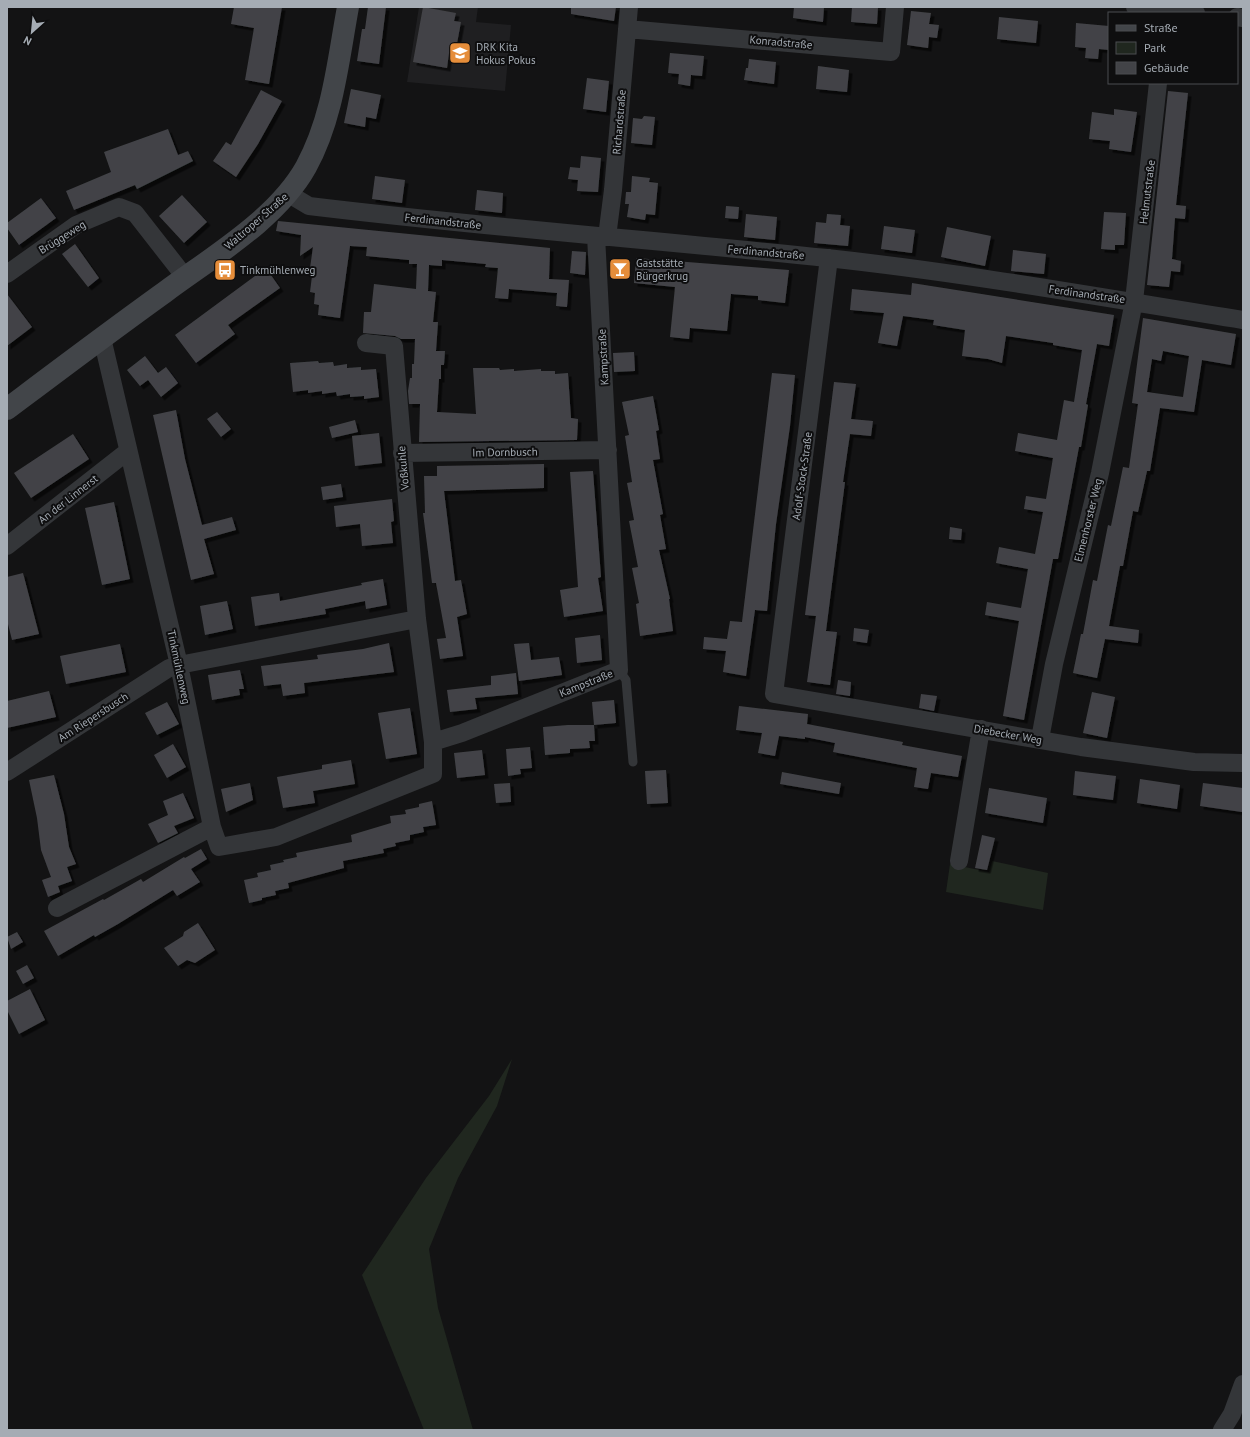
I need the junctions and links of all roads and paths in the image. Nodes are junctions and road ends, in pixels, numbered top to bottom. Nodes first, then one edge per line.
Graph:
1 (348, 7) edge
2 (629, 7) edge
3 (895, 7) edge
4 (1135, 7) edge
5 (1163, 10) edge
6 (1185, 12) edge
7 (627, 29) junction
8 (1158, 84) edge
9 (289, 194) junction
10 (601, 237) junction
11 (829, 258) junction
12 (7, 274) edge
13 (185, 277) junction
14 (1134, 301) junction
15 (1243, 320) edge
16 (102, 338) junction
17 (366, 343) dead end
18 (7, 409) edge
19 (608, 450) junction
20 (128, 451) junction
21 (402, 453) junction
22 (7, 546) edge
23 (417, 619) junction
24 (179, 665) junction
25 (619, 670) junction
26 (774, 694) joint
27 (980, 729) junction
28 (1040, 739) junction
29 (432, 742) junction
30 (633, 762) dead end
31 (1243, 763) edge
32 (7, 772) edge
33 (212, 827) junction
34 (959, 861) dead end
35 (57, 908) dead end
36 (1243, 1384) edge
37 (1222, 1430) edge

1 - 9 main road, Waltroper Straße
2 - 7 street, Richardstraße
3 - 7 street, Konradstraße
4 - 5 street
5 - 6 street
7 - 10 street, Richardstraße
8 - 14 street, Helmutstraße
9 - 10 street, Ferdinandstraße
9 - 13 main road, Waltroper Straße
10 - 11 street, Ferdinandstraße
10 - 19 street, Kampstraße
11 - 14 street, Ferdinandstraße
11 - 26 street, Adolf-Stock-Straße
12 - 13 street, Brüggeweg
13 - 16 main road, Waltroper Straße
14 - 15 street, Ferdinandstraße
14 - 28 street, Elmenhorster Weg
16 - 18 main road, Waltroper Straße
16 - 20 street, Tinkmühlenweg
17 - 21 street, Voßkuhle
19 - 21 street, Im Dornbusch
19 - 25 street, Kampstraße
20 - 22 street, An der Linnerst
20 - 24 street, Tinkmühlenweg
21 - 23 street, Voßkuhle
23 - 24 street
23 - 29 street, Voßkuhle
24 - 32 street, Am Riepersbusch
24 - 33 street, Tinkmühlenweg
25 - 29 street, Kampstraße
25 - 30 lane
26 - 27 street, Diebecker Weg
27 - 28 street, Diebecker Weg
27 - 34 street
28 - 31 street, Diebecker Weg
29 - 33 street
33 - 35 street
36 - 37 street

